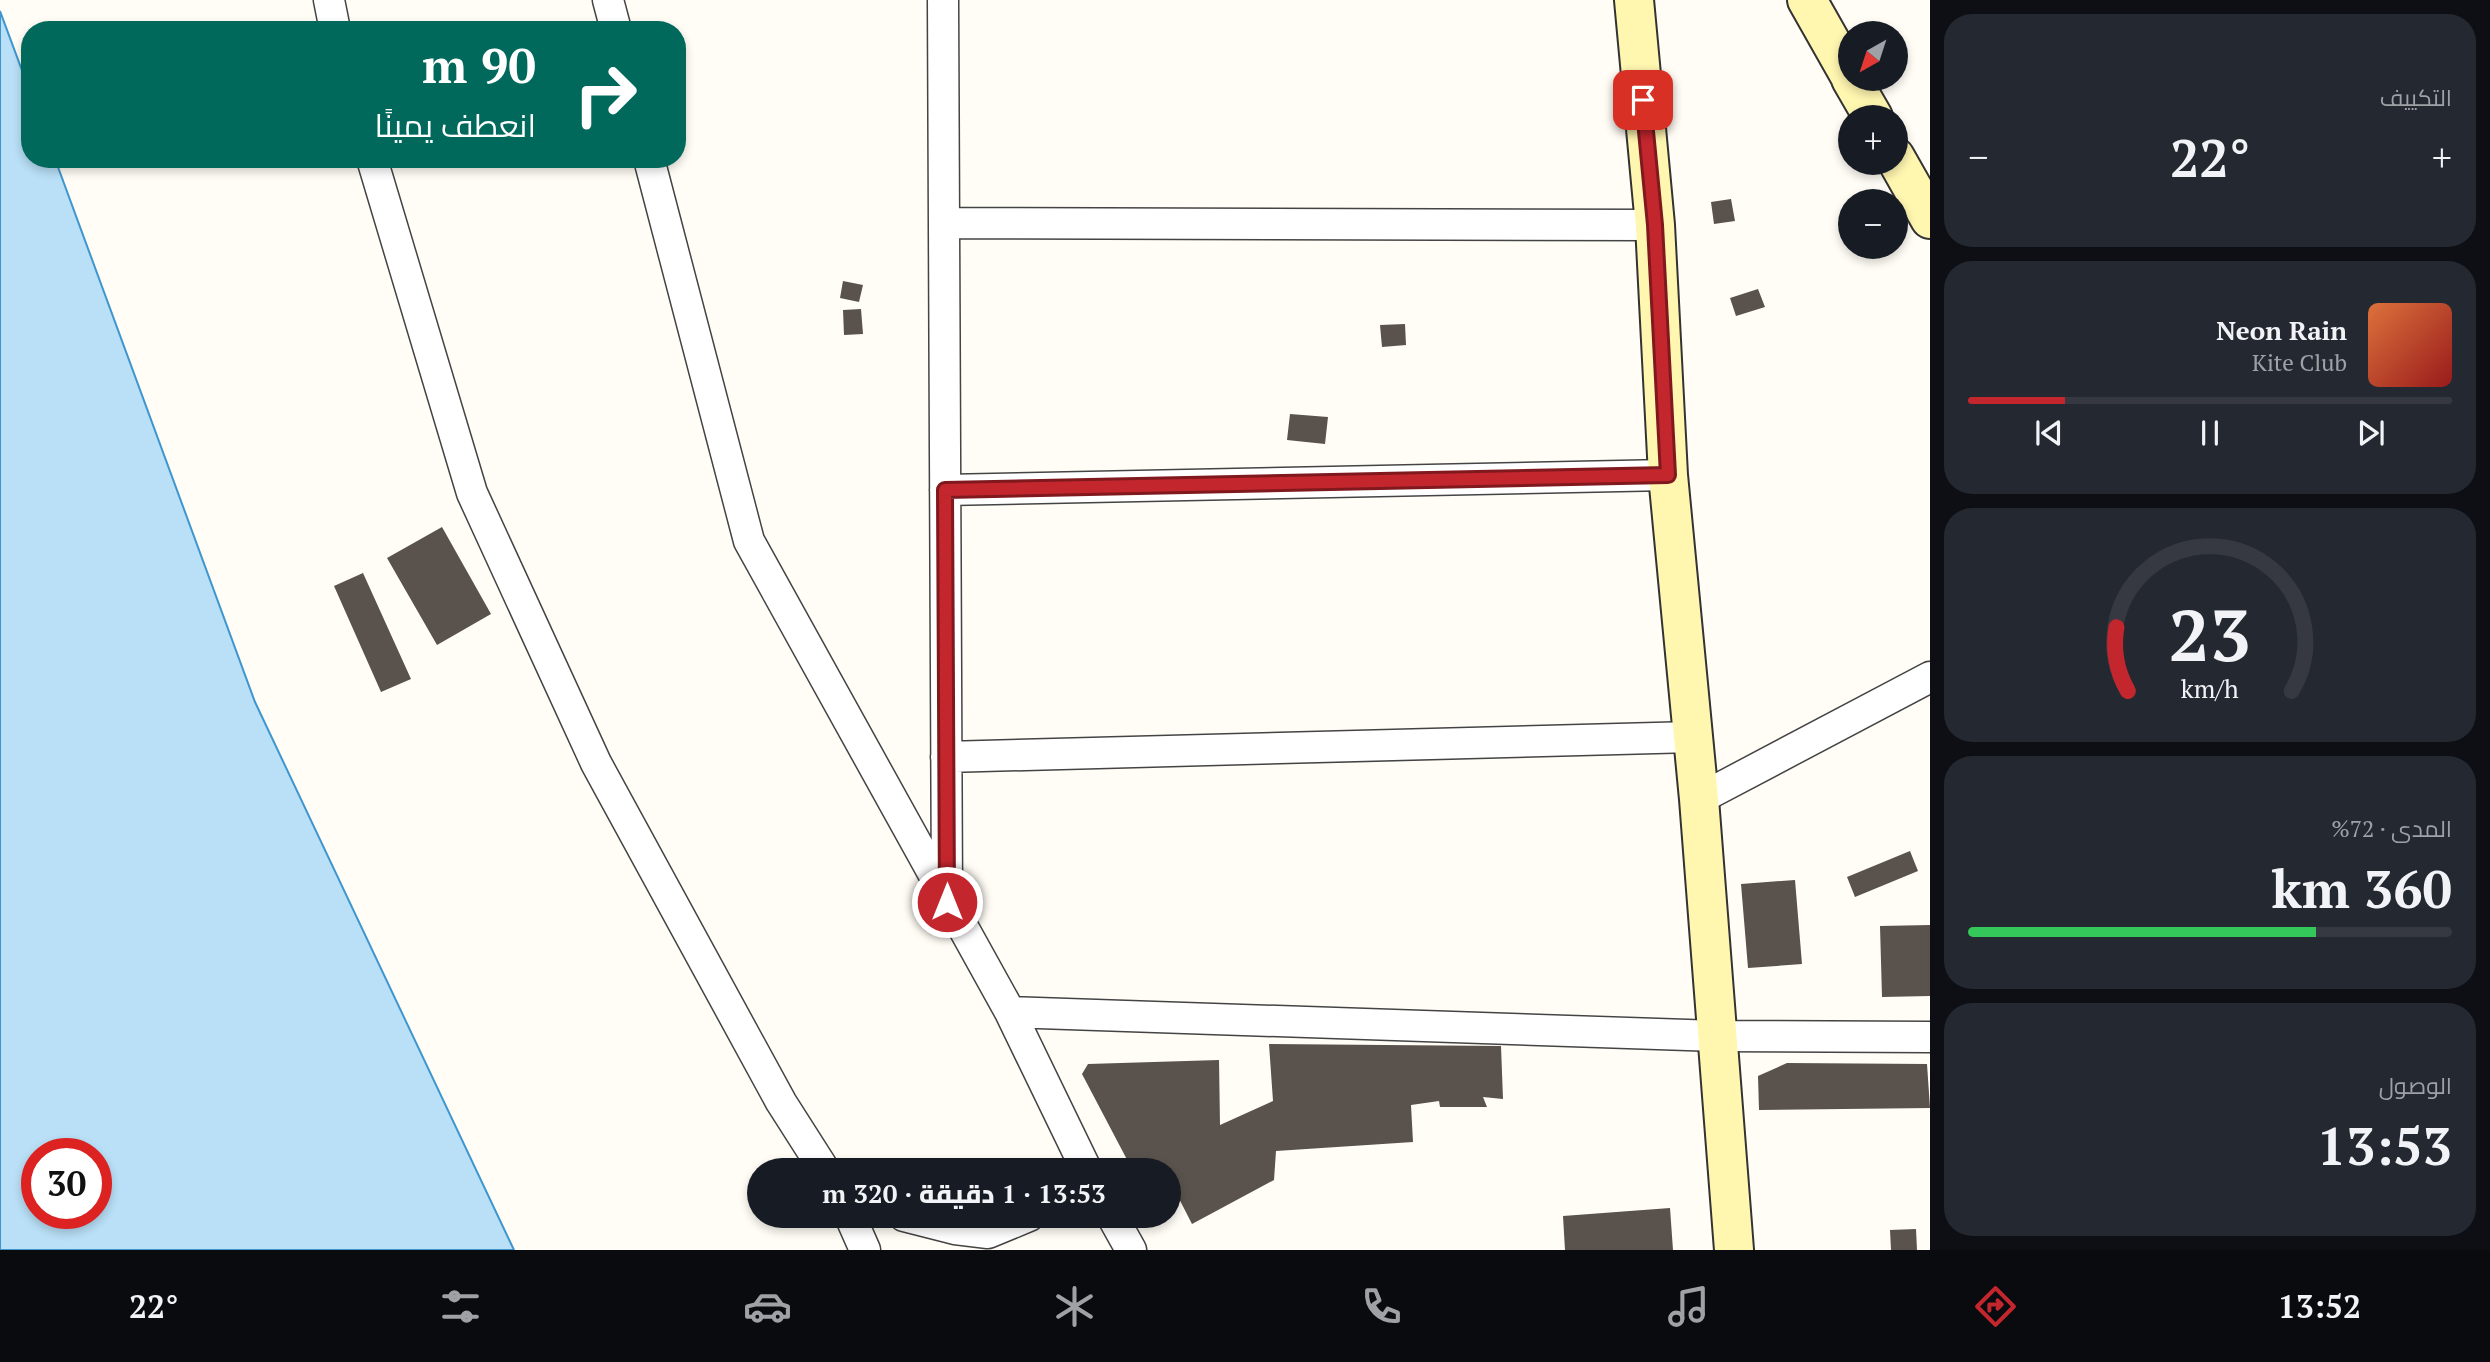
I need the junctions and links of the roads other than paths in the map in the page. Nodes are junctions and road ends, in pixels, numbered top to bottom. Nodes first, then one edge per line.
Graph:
1 (328, 0) edge
2 (608, 0) edge
3 (943, 0) edge
4 (1634, 0) edge
5 (1807, 0) edge
6 (333, 21) edge
7 (614, 21) edge
8 (1838, 56) edge
9 (375, 168) edge
10 (651, 168) edge
11 (1905, 175) edge
12 (1930, 219) edge
13 (944, 223) junction
14 (1655, 225) junction
15 (1668, 475) junction
16 (945, 490) junction
17 (1930, 677) edge
18 (1693, 737) junction
19 (946, 757) junction
20 (1699, 799) junction
21 (947, 902) junction
22 (1010, 1012) junction
23 (1717, 1037) junction
24 (1930, 1037) edge
25 (817, 1158) edge
26 (1081, 1158) edge
27 (855, 1228) edge
28 (951, 1228) edge
29 (1000, 1228) edge
30 (1119, 1228) edge
31 (865, 1250) edge
32 (1131, 1250) edge
33 (1734, 1250) edge

1 - 6 street
2 - 7 street
3 - 13 street
4 - 14 main road
5 - 8 main road
9 - 25 street
10 - 21 street
11 - 12 main road
13 - 14 street
13 - 16 street
14 - 15 main road
15 - 16 street
15 - 18 main road
16 - 19 street
17 - 20 street
18 - 19 street
18 - 20 main road
19 - 21 street
20 - 23 main road
21 - 22 street
22 - 23 street
22 - 26 street
23 - 24 street
23 - 33 main road
27 - 31 street
28 - 29 street
30 - 32 street

